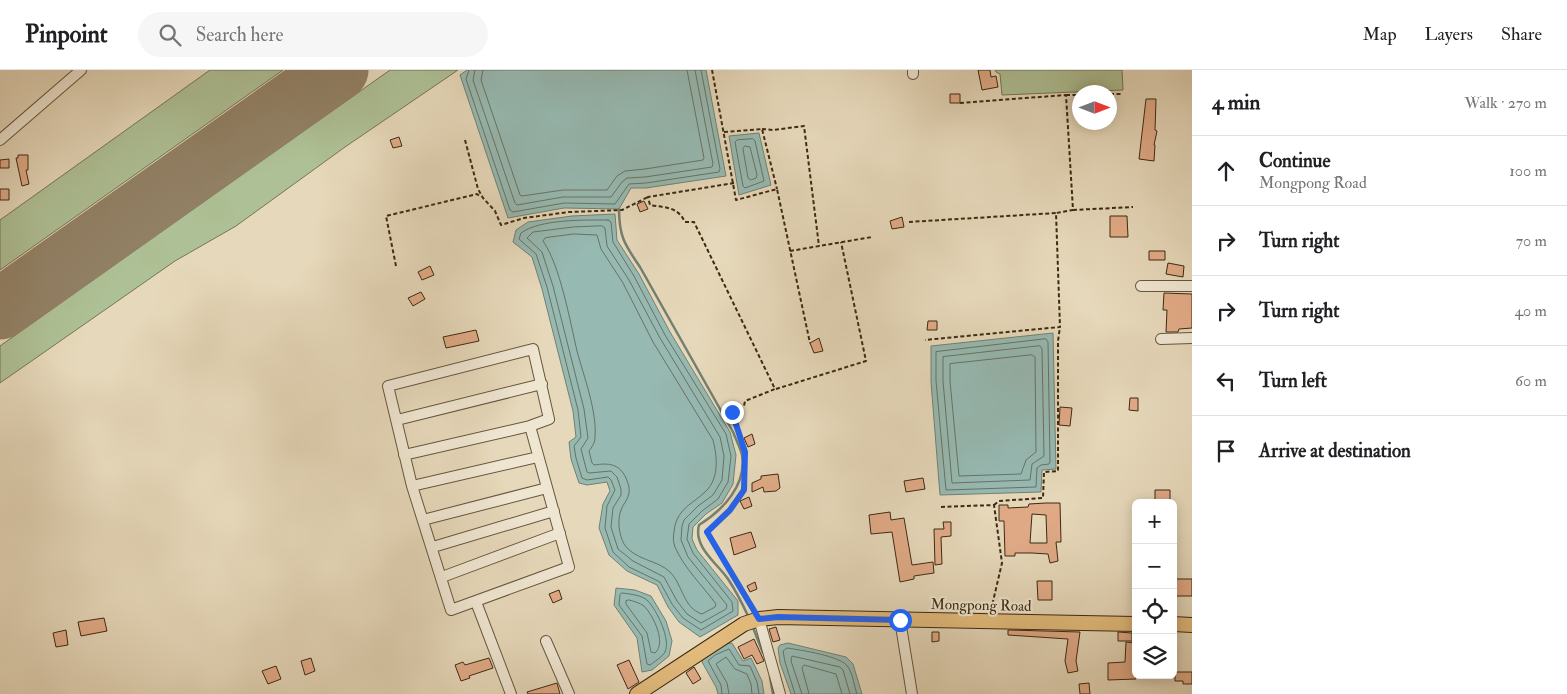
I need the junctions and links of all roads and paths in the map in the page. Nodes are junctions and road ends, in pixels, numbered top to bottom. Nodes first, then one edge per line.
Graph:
1 (81, 70) edge
2 (712, 70) edge
3 (1117, 94) edge
4 (1124, 94) dead end
5 (1066, 95) junction
6 (1072, 95) edge
7 (960, 103) dead end
8 (762, 129) junction
9 (724, 132) junction
10 (0, 140) edge
11 (465, 140) dead end
12 (734, 182) junction
13 (777, 189) junction
14 (648, 197) junction
15 (483, 198) junction
16 (1133, 207) dead end
17 (1073, 210) junction
18 (1056, 213) junction
19 (909, 222) dead end
20 (872, 237) dead end
21 (842, 242) junction
22 (819, 246) junction
23 (790, 251) junction
24 (396, 266) dead end
25 (1141, 286) dead end
26 (1192, 286) edge
27 (1060, 327) junction
28 (1161, 338) dead end
29 (1192, 338) edge
30 (924, 340) dead end
31 (810, 343) dead end
32 (542, 384) junction
33 (775, 389) junction
34 (397, 420) junction
35 (530, 426) junction
36 (404, 455) junction
37 (538, 457) junction
38 (412, 486) junction
39 (547, 488) junction
40 (994, 505) junction
41 (941, 507) dead end
42 (554, 511) junction
43 (423, 520) junction
44 (560, 533) junction
45 (433, 547) junction
46 (442, 577) junction
47 (476, 602) junction
48 (759, 619) junction
49 (900, 620) junction
50 (987, 621) junction
51 (1132, 624) edge
52 (1177, 624) edge
53 (1192, 625) edge
54 (546, 641) dead end
55 (511, 694) edge
56 (569, 694) edge
57 (638, 694) edge
58 (780, 694) edge
59 (912, 694) edge

1 - 10 street
2 - 9 path
3 - 4 path
5 - 6 path
5 - 7 path
5 - 17 path
8 - 9 path
8 - 13 path
8 - 22 path
9 - 12 path
11 - 15 path
12 - 13 path
12 - 14 path
13 - 23 path
14 - 15 path
14 - 33 path
15 - 24 path
16 - 17 path
17 - 18 path
18 - 19 path
18 - 27 path
20 - 21 path
21 - 22 path
21 - 33 path
22 - 23 path
23 - 31 path
25 - 26 street
27 - 30 path
27 - 40 path
28 - 29 street
32 - 34 street
32 - 34 street
32 - 35 street
33 - 48 path
34 - 36 street
35 - 36 street
35 - 37 street
36 - 38 street
37 - 38 street
37 - 39 street
38 - 43 street
39 - 42 street
39 - 43 street
40 - 41 path
40 - 50 path
42 - 44 street
42 - 45 street
43 - 45 street
44 - 46 street
44 - 47 street
45 - 46 street
46 - 47 street
47 - 55 street
48 - 49 main road, Mongpong Road
48 - 57 main road, Mongpong Road
48 - 58 street
49 - 50 main road, Mongpong Road
49 - 59 street
50 - 51 main road, Mongpong Road
52 - 53 main road
54 - 56 street

